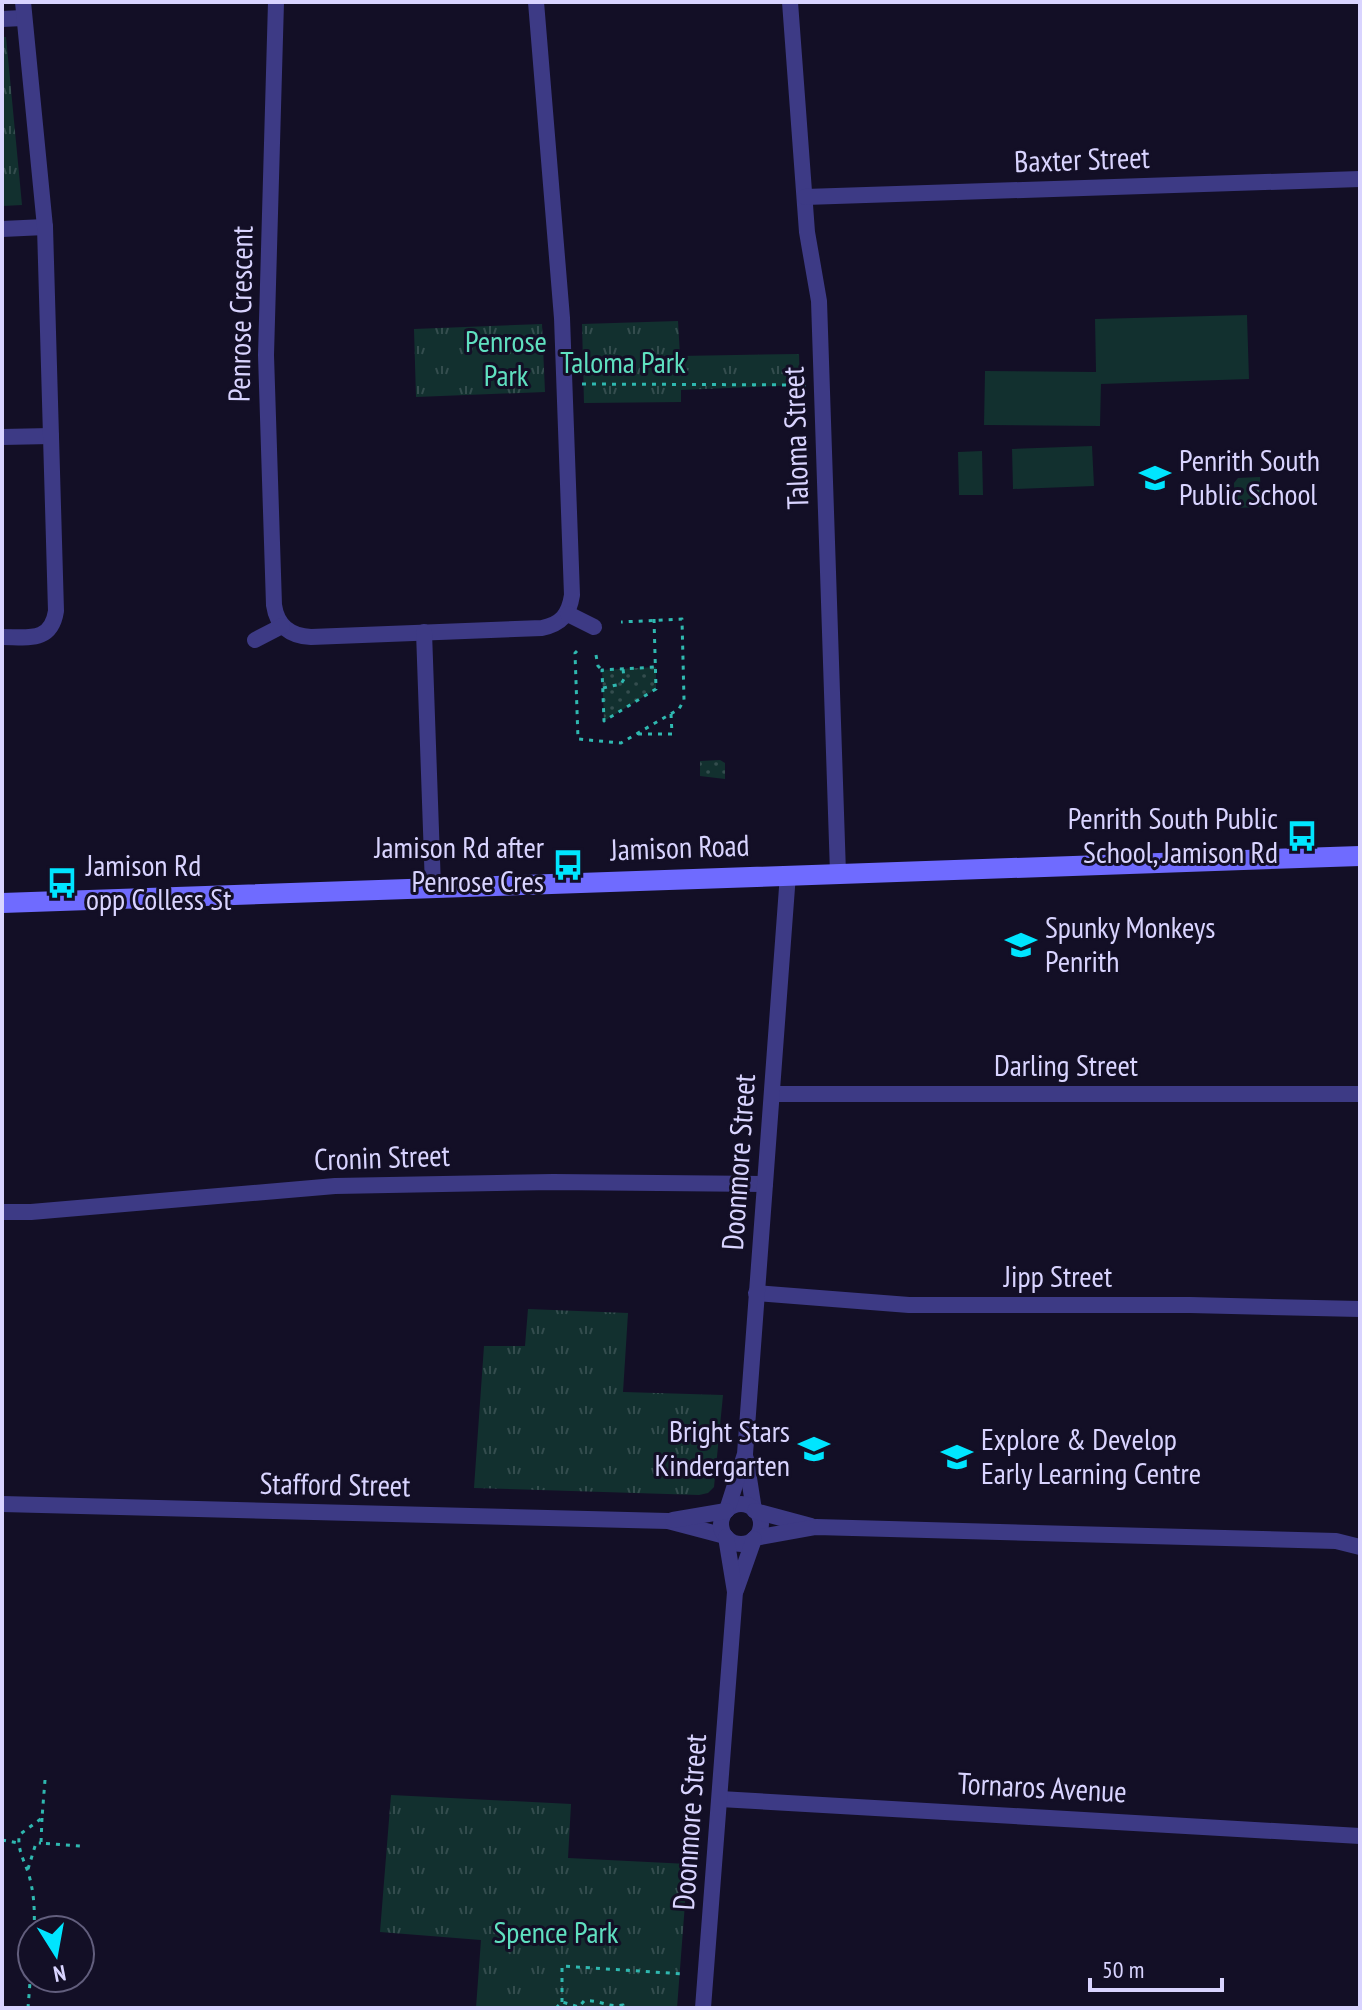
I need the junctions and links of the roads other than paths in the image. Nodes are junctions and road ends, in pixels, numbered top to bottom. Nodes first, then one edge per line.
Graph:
1 (276, 2) edge
2 (536, 2) edge
3 (790, 2) edge
4 (23, 10) edge
5 (2, 19) edge
6 (1360, 179) edge
7 (805, 197) junction
8 (45, 227) junction
9 (2, 229) edge
10 (51, 436) junction
11 (2, 437) edge
12 (568, 614) junction
13 (282, 626) junction
14 (594, 627) dead end
15 (424, 632) junction
16 (2, 637) edge
17 (255, 640) dead end
18 (1360, 856) edge
19 (838, 873) junction
20 (788, 874) junction
21 (433, 887) junction
22 (2, 903) edge
23 (772, 1094) junction
24 (1360, 1094) edge
25 (765, 1184) junction
26 (2, 1212) edge
27 (756, 1293) junction
28 (1360, 1309) edge
29 (745, 1454) junction
30 (2, 1504) edge
31 (726, 1510) junction
32 (755, 1510) junction
33 (668, 1521) junction
34 (816, 1527) junction
35 (1360, 1534) edge
36 (725, 1536) junction
37 (754, 1538) junction
38 (1336, 1541) junction
39 (1360, 1547) edge
40 (735, 1592) junction
41 (720, 1799) junction
42 (1360, 1836) edge
43 (703, 2008) edge

1 - 13 street, Penrose Crescent
2 - 12 street
3 - 7 street, Taloma Street
4 - 5 street
4 - 8 street
6 - 7 street, Baxter Street
7 - 19 street, Taloma Street
8 - 9 street
8 - 10 street
10 - 11 street
10 - 16 street
12 - 14 street
12 - 15 street
13 - 15 street
13 - 17 street
15 - 21 street
18 - 19 main road, Jamison Road
19 - 20 main road, Jamison Road
20 - 21 main road, Jamison Road
20 - 23 street, Doonmore Street
21 - 22 main road, Jamison Road
23 - 24 street, Darling Street
23 - 25 street, Doonmore Street
25 - 26 street, Cronin Street
25 - 27 street, Doonmore Street
27 - 28 street, Jipp Street
27 - 29 street, Doonmore Street
29 - 31 street, Doonmore Street
29 - 32 street, Doonmore Street
30 - 33 street, Stafford Street
31 - 32 street
31 - 33 street, Stafford Street
31 - 36 street
32 - 34 street
32 - 37 street
33 - 36 street, Stafford Street
34 - 37 street
34 - 38 street
35 - 38 street
36 - 37 street
36 - 40 street, Doonmore Street
37 - 40 street, Doonmore Street
38 - 39 street
40 - 41 street, Doonmore Street
41 - 42 street, Tornaros Avenue
41 - 43 street, Doonmore Street

